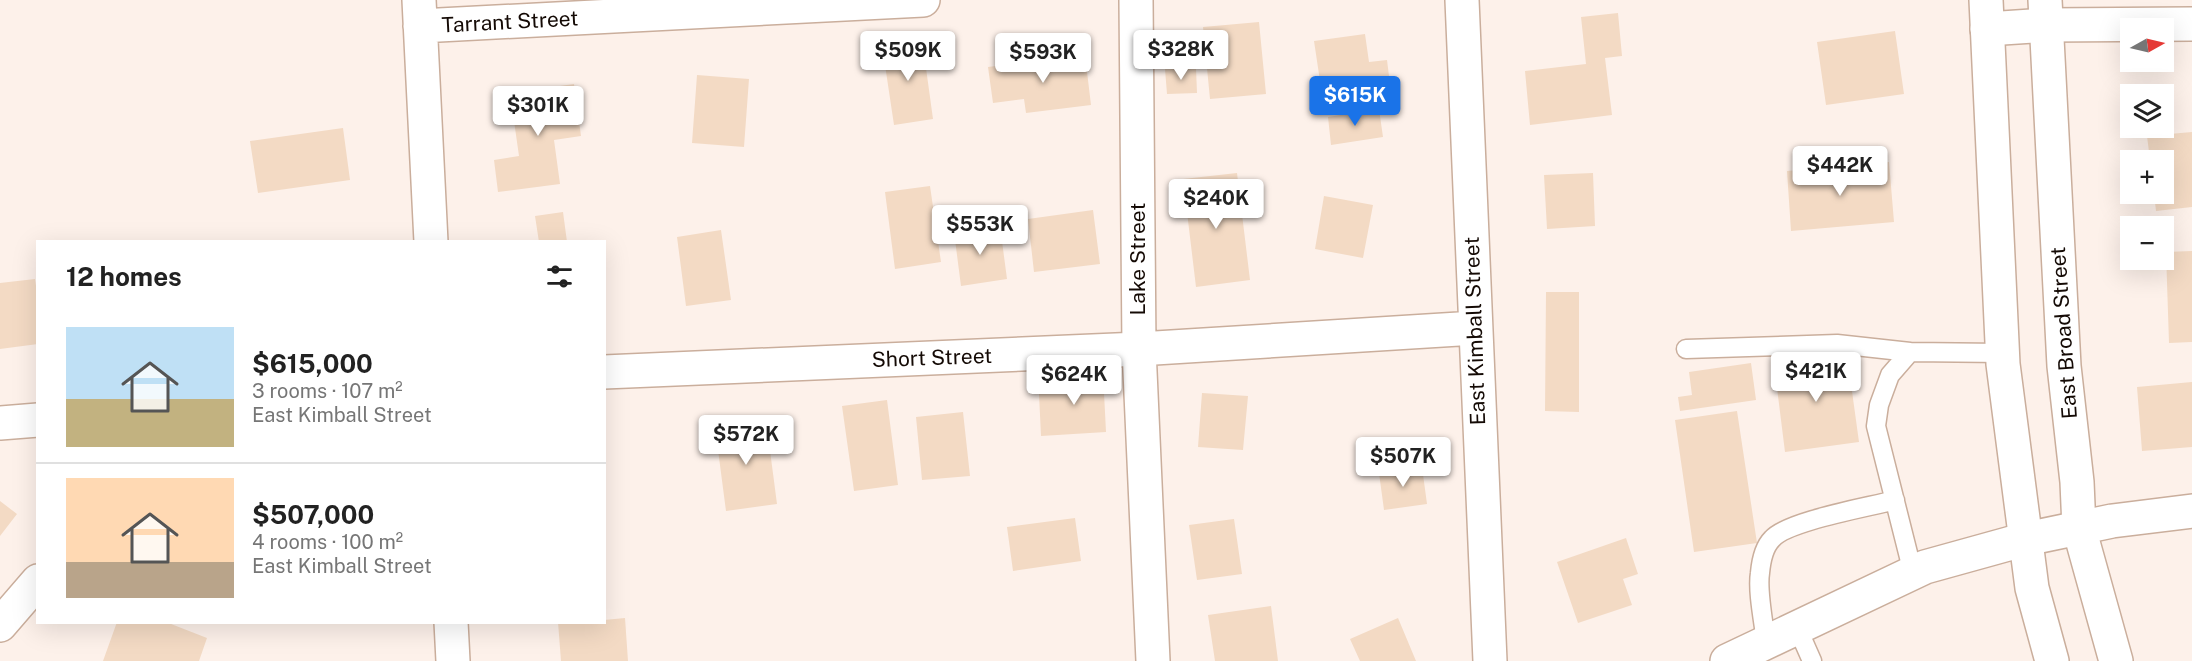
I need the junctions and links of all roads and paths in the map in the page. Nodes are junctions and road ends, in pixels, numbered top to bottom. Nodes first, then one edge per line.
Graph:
1 (923, 0) edge
2 (1136, 0) edge
3 (1462, 0) edge
4 (775, 4) edge
5 (2046, 12) edge
6 (419, 13) edge
7 (1986, 14) edge
8 (2192, 24) edge
9 (432, 240) edge
10 (1475, 328) junction
11 (1139, 349) junction
12 (1686, 349) dead end
13 (1910, 352) junction
14 (2002, 353) junction
15 (606, 372) edge
16 (36, 420) edge
17 (0, 423) edge
18 (1895, 500) junction
19 (2192, 511) edge
20 (2079, 528) junction
21 (2026, 539) junction
22 (1913, 573) junction
23 (36, 583) edge
24 (451, 624) edge
25 (0, 625) edge
26 (1797, 627) junction
27 (1766, 642) junction
28 (453, 661) edge
29 (1153, 661) edge
30 (1490, 661) edge
31 (1727, 661) edge
32 (1812, 661) edge
33 (2052, 661) edge
34 (2116, 661) edge

1 - 4 street, Tarrant Street
2 - 11 street, Lake Street
3 - 10 street, East Kimball Street
4 - 6 street, Tarrant Street
5 - 7 street
5 - 8 street
5 - 20 street, East Broad Street
6 - 9 street
7 - 14 street
10 - 11 street, Short Street
10 - 30 street, East Kimball Street
11 - 15 street, Short Street
11 - 29 street, Lake Street
12 - 13 lane
13 - 14 lane
13 - 18 lane
14 - 21 street
16 - 17 street
18 - 22 lane
18 - 27 lane
19 - 20 street
20 - 21 street
20 - 34 street, East Broad Street
21 - 22 street
21 - 33 street
22 - 26 street
23 - 25 street
24 - 28 street
26 - 27 street
26 - 32 lane
27 - 31 street

